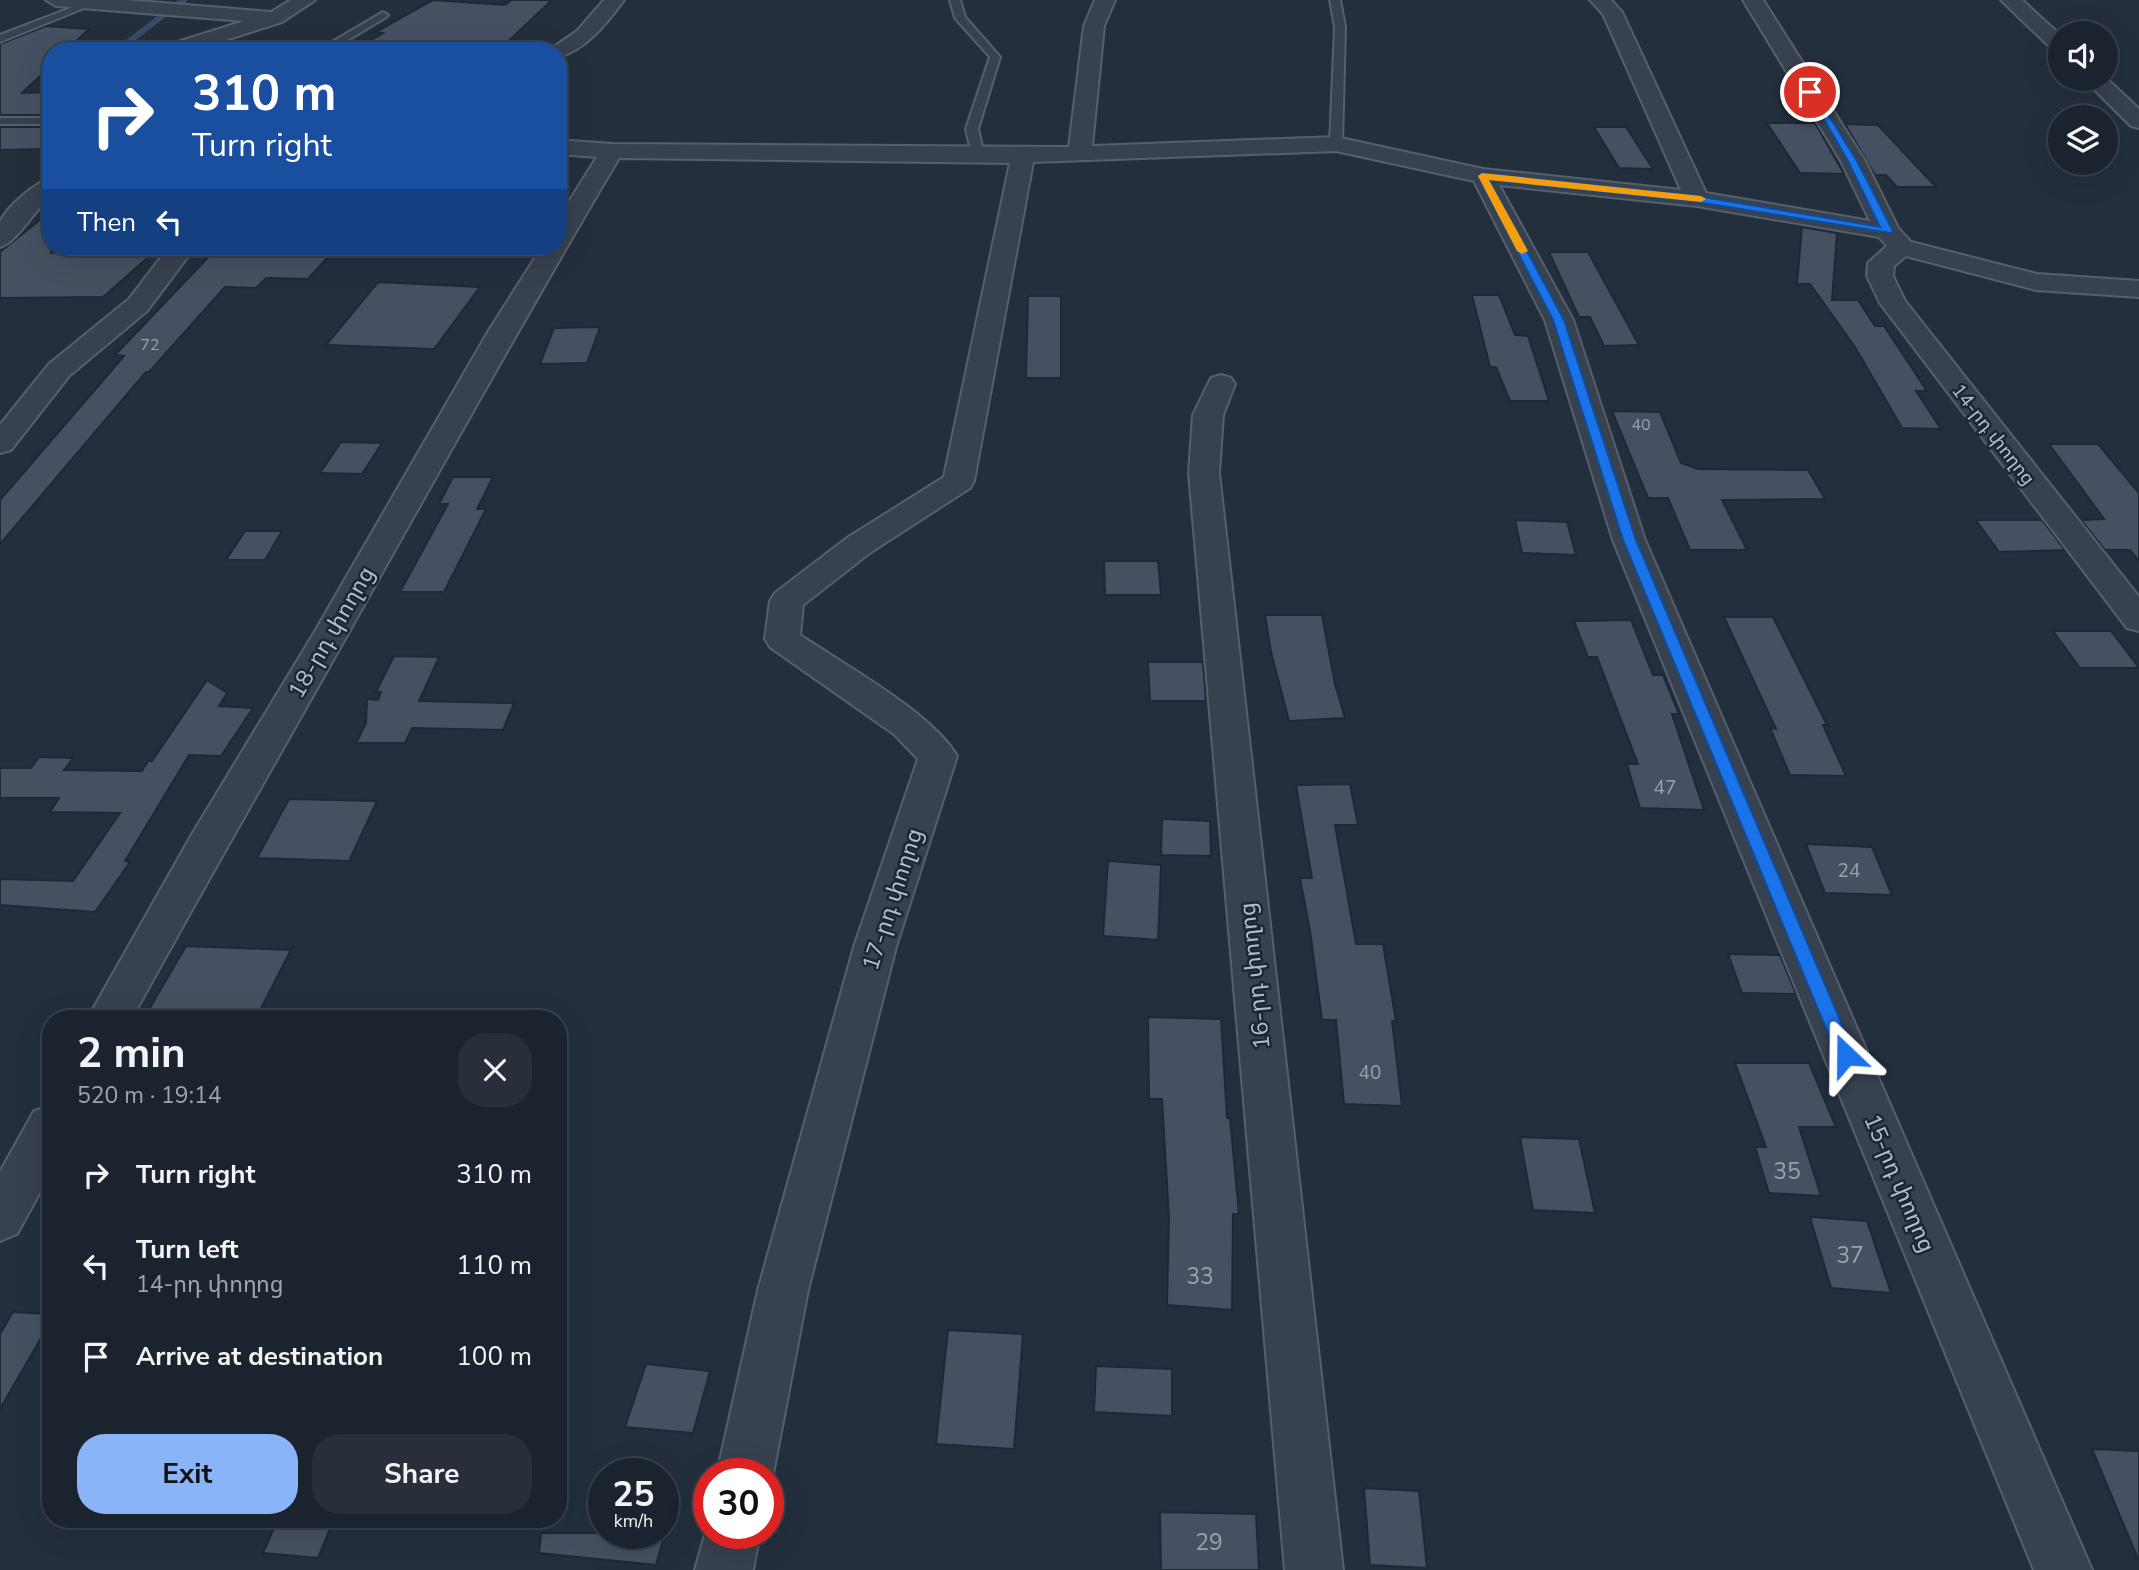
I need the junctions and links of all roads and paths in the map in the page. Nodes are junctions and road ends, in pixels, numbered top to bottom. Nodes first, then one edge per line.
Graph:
1 (56, 0) edge
2 (305, 0) edge
3 (614, 0) edge
4 (955, 0) edge
5 (1105, 0) edge
6 (1335, 0) edge
7 (1600, 0) edge
8 (1753, 0) edge
9 (2011, 0) edge
10 (89, 4) junction
11 (383, 15) dead end
12 (275, 18) junction
13 (2048, 35) edge
14 (0, 39) edge
15 (198, 42) edge
16 (337, 42) edge
17 (567, 45) edge
18 (2108, 91) edge
19 (0, 121) edge
20 (42, 121) edge
21 (2139, 121) edge
22 (1336, 144) junction
23 (567, 148) edge
24 (612, 151) junction
25 (1080, 154) junction
26 (978, 155) junction
27 (1023, 156) junction
28 (1482, 176) junction
29 (42, 192) edge
30 (1697, 199) junction
31 (567, 225) edge
32 (0, 239) edge
33 (1895, 239) junction
34 (175, 256) edge
35 (548, 256) edge
36 (2139, 289) edge
37 (1222, 384) dead end
38 (0, 444) edge
39 (2139, 620) edge
40 (114, 1010) edge
41 (42, 1142) edge
42 (0, 1218) edge
43 (748, 1458) edge
44 (729, 1549) edge
45 (724, 1570) edge
46 (1314, 1570) edge
47 (2063, 1570) edge

1 - 10 street
2 - 12 street
3 - 17 street
4 - 26 lane
5 - 25 street
6 - 22 lane
7 - 30 street
8 - 33 street
9 - 13 street
10 - 12 street
10 - 14 lane
11 - 16 lane
12 - 15 street
18 - 21 street
19 - 20 lane
22 - 25 street
22 - 28 street
23 - 24 street
24 - 26 street
24 - 31 street
25 - 27 street
26 - 27 street
27 - 43 street, 17-րդ փողոց
28 - 30 street
28 - 47 street, 15-րդ փողոց
29 - 32 street
30 - 33 street
33 - 36 street
33 - 39 street, 14-րդ փողոց
34 - 38 street
35 - 40 street, 18-րդ փողոց
37 - 46 street, 16-րդ փողոց
41 - 42 street
44 - 45 street

